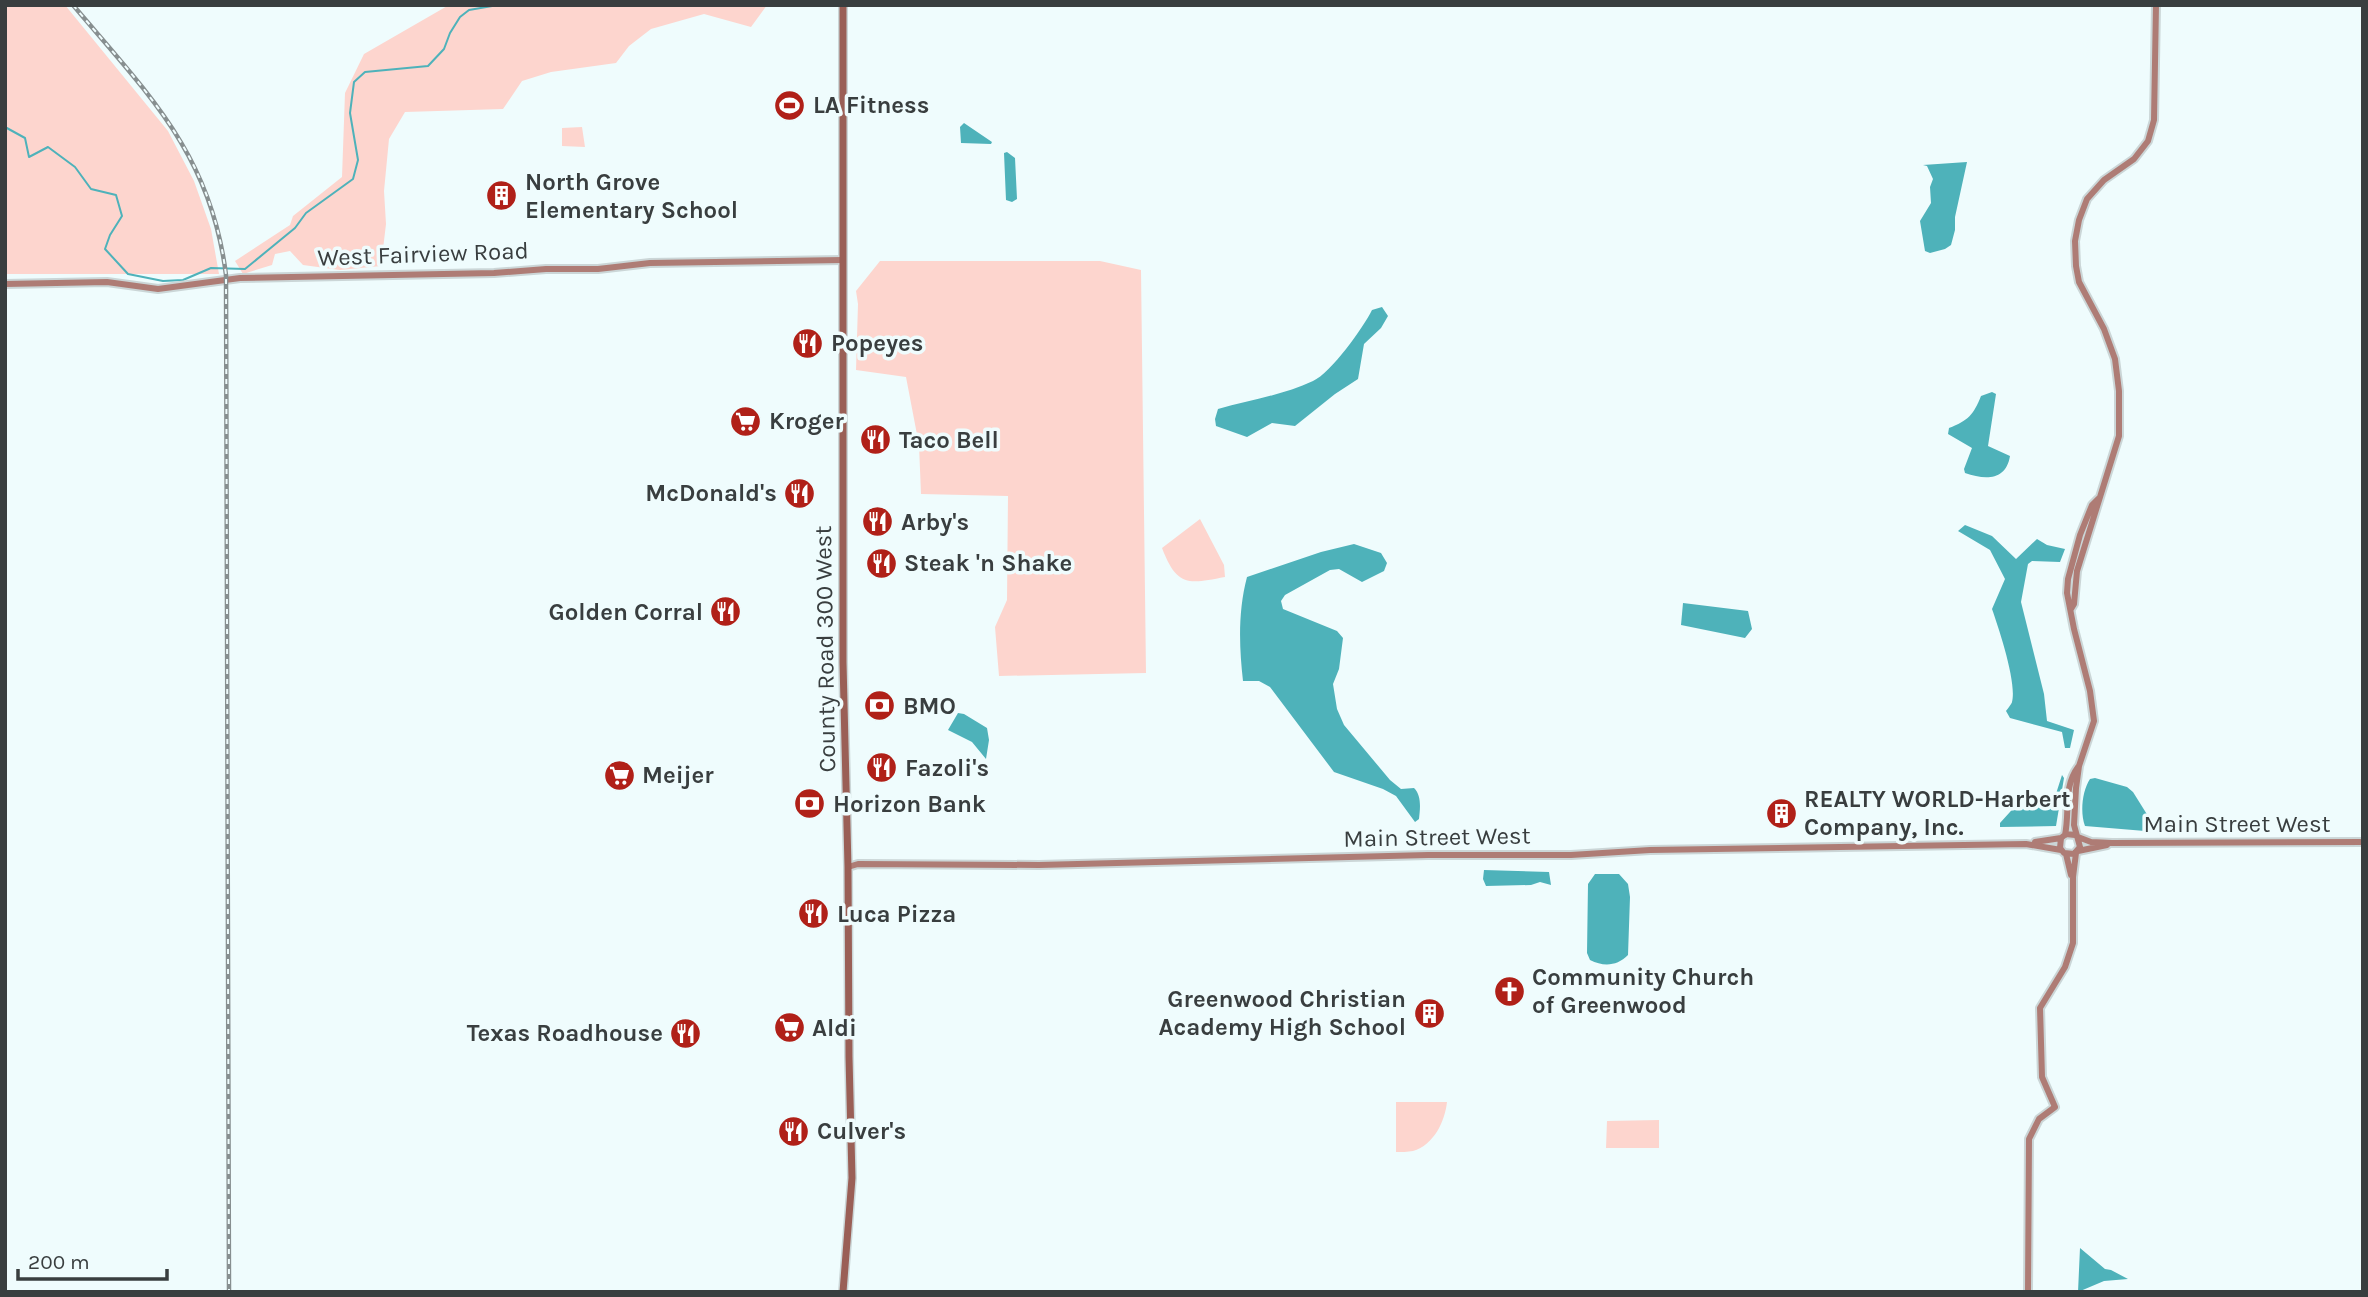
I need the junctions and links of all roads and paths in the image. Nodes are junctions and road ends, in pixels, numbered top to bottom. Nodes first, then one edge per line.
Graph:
1 (843, 5) edge
2 (2156, 5) edge
3 (843, 260) junction
4 (5, 284) edge
5 (2079, 766) junction
6 (2063, 836) junction
7 (2076, 836) junction
8 (2363, 842) edge
9 (2026, 844) junction
10 (2112, 844) junction
11 (2064, 852) junction
12 (2077, 852) junction
13 (848, 867) junction
14 (2073, 877) junction
15 (843, 1292) edge
16 (2028, 1292) edge

1 - 3 main road, County Road 300 West
2 - 5 street
3 - 4 street, West Fairview Road
3 - 13 main road, County Road 300 West
5 - 6 street
5 - 7 street
6 - 7 street, Main Street West
6 - 9 street, Main Street West
6 - 11 street
7 - 10 street, Main Street West
7 - 12 street
8 - 10 street, Main Street West
9 - 11 street, Main Street West
9 - 13 street, Main Street West
10 - 12 street, Main Street West
11 - 12 street, Main Street West
11 - 14 street
12 - 14 street
13 - 15 main road, County Road 300 West
14 - 16 street

